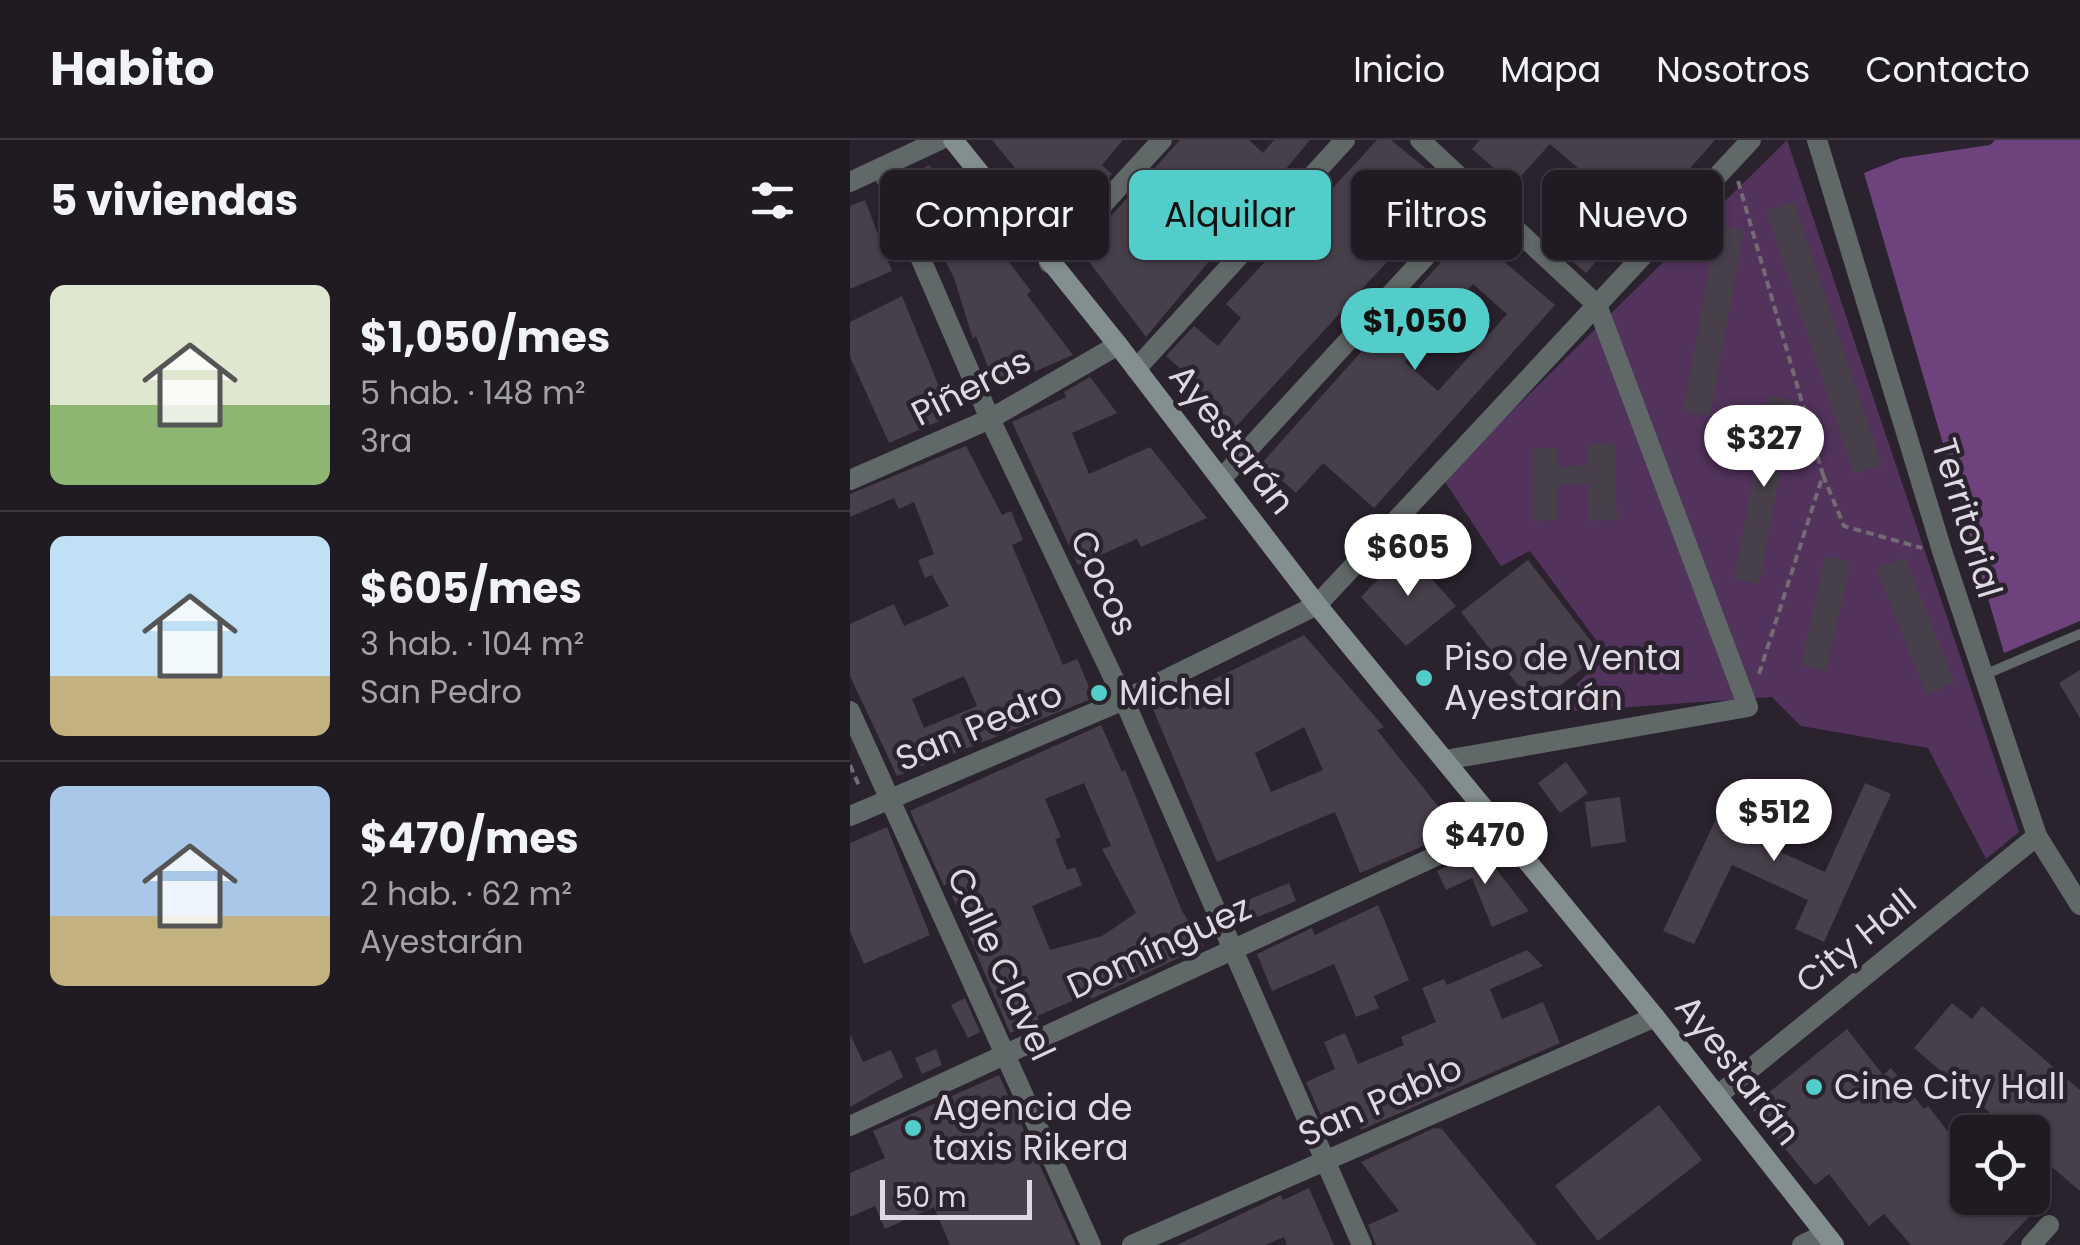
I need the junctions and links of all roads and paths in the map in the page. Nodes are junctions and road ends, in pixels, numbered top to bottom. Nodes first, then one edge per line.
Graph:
1 (940, 140) edge
2 (952, 140) edge
3 (1162, 140) edge
4 (1345, 140) edge
5 (1420, 140) edge
6 (1751, 140) edge
7 (1818, 140) edge
8 (1732, 161) junction
9 (882, 169) junction
10 (1454, 170) edge
11 (850, 182) edge
12 (1522, 233) edge
13 (1422, 260) edge
14 (1049, 263) junction
15 (1597, 305) junction
16 (1118, 345) junction
17 (1136, 368) junction
18 (990, 419) junction
19 (1823, 476) junction
20 (1222, 478) junction
21 (850, 480) edge
22 (1943, 554) junction
23 (1317, 605) junction
24 (2080, 634) edge
25 (1984, 675) junction
26 (1124, 700) junction
27 (1748, 707) junction
28 (850, 711) edge
29 (1444, 760) junction
30 (850, 765) edge
31 (863, 794) dead end
32 (888, 799) junction
33 (850, 816) edge
34 (1497, 828) junction
35 (2037, 836) junction
36 (2080, 905) edge
37 (1230, 949) junction
38 (1655, 1017) junction
39 (1008, 1054) junction
40 (1717, 1096) junction
41 (850, 1126) edge
42 (1325, 1160) junction
43 (2048, 1225) dead end
44 (1830, 1239) edge
45 (1091, 1245) edge
46 (1132, 1245) edge
47 (1362, 1245) edge
48 (1802, 1245) edge
49 (2031, 1245) edge

1 - 9 street
2 - 14 main road, Ayestarán
3 - 14 street
4 - 17 street
5 - 10 street
6 - 8 street, San Pedro
7 - 22 street, Territorial
8 - 15 street, San Pedro
8 - 19 path
9 - 11 street
9 - 18 street, Cocos
12 - 15 street
13 - 20 street
14 - 16 main road, Ayestarán
15 - 23 street, San Pedro
15 - 27 street
16 - 17 main road, Ayestarán
16 - 18 street, Piñeras
17 - 20 main road, Ayestarán
18 - 21 street, Piñeras
18 - 26 street, Cocos
19 - 22 path
19 - 27 path
20 - 23 main road, Ayestarán
22 - 25 street, Territorial
23 - 26 street, San Pedro
23 - 29 main road, Ayestarán
24 - 25 lane
25 - 35 street, Territorial
26 - 32 street, San Pedro
26 - 37 street, Cocos
27 - 29 street
28 - 32 street, Calle Clavel
29 - 34 main road, Ayestarán
30 - 31 path
32 - 33 street, San Pedro
32 - 39 street, Calle Clavel
34 - 37 street, Domínguez
34 - 38 main road, Ayestarán
35 - 36 street, Territorial
35 - 40 street, City Hall
37 - 39 street, Domínguez
37 - 42 street, Cocos
38 - 40 main road, Ayestarán
38 - 42 street, San Pablo
39 - 41 street, Domínguez
39 - 45 street, Calle Clavel
40 - 44 main road, Ayestarán
42 - 46 street, San Pablo
42 - 47 street, Cocos
43 - 49 street
44 - 48 street

